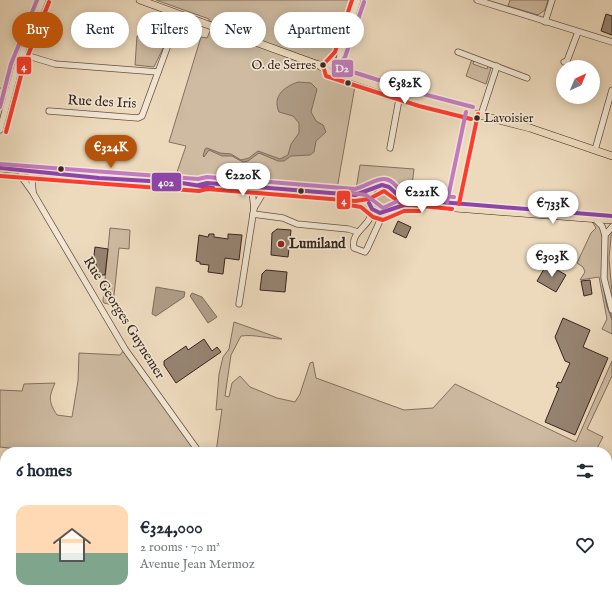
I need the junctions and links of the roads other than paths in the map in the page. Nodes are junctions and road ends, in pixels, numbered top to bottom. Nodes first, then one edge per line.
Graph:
1 (43, 0) edge
2 (140, 0) edge
3 (358, 0) edge
4 (477, 0) edge
5 (552, 0) edge
6 (171, 12) edge
7 (545, 22) junction
8 (202, 23) edge
9 (578, 32) junction
10 (612, 42) edge
11 (167, 48) edge
12 (458, 52) dead end
13 (22, 54) junction
14 (568, 60) edge
15 (497, 66) junction
16 (335, 69) junction
17 (158, 72) junction
18 (527, 78) dead end
19 (612, 90) edge
20 (0, 91) edge
21 (8, 94) junction
22 (400, 94) junction
23 (48, 110) dead end
24 (481, 115) junction
25 (0, 130) edge
26 (390, 148) dead end
27 (595, 150) junction
28 (612, 156) edge
29 (0, 169) edge
30 (21, 171) junction
31 (31, 172) junction
32 (199, 184) junction
33 (269, 190) junction
34 (252, 191) junction
35 (370, 192) junction
36 (33, 193) junction
37 (396, 194) junction
38 (371, 207) junction
39 (392, 210) junction
40 (253, 211) junction
41 (383, 214) junction
42 (612, 216) edge
43 (595, 219) junction
44 (612, 220) edge
45 (612, 226) edge
46 (358, 232) junction
47 (605, 235) junction
48 (240, 304) dead end
49 (612, 310) edge
50 (195, 447) edge

1 - 13 street
2 - 6 main road
3 - 16 street
4 - 7 street
5 - 7 street
7 - 9 street
8 - 16 main road
9 - 10 street
9 - 14 street
11 - 17 street, Rue des Iris
12 - 15 street
13 - 17 street
13 - 21 street
15 - 18 street
15 - 24 street
16 - 22 main road
17 - 23 street, Rue des Iris
19 - 27 street
20 - 21 street
21 - 25 street
22 - 24 main road
22 - 26 street
24 - 27 main road
27 - 28 main road
29 - 30 main road
30 - 31 main road
30 - 36 street, Rue Georges Guynemer
31 - 32 main road
31 - 36 street
32 - 33 main road
32 - 34 main road
33 - 34 main road
33 - 35 main road
33 - 38 main road
33 - 40 street
34 - 40 street
35 - 37 main road
35 - 38 main road
36 - 50 street, Rue Georges Guynemer
37 - 39 main road
37 - 42 main road
38 - 41 main road
38 - 46 street
39 - 41 main road
39 - 43 main road
40 - 46 street
40 - 48 street
41 - 46 street
43 - 44 main road
43 - 47 street
45 - 47 street
47 - 49 street

